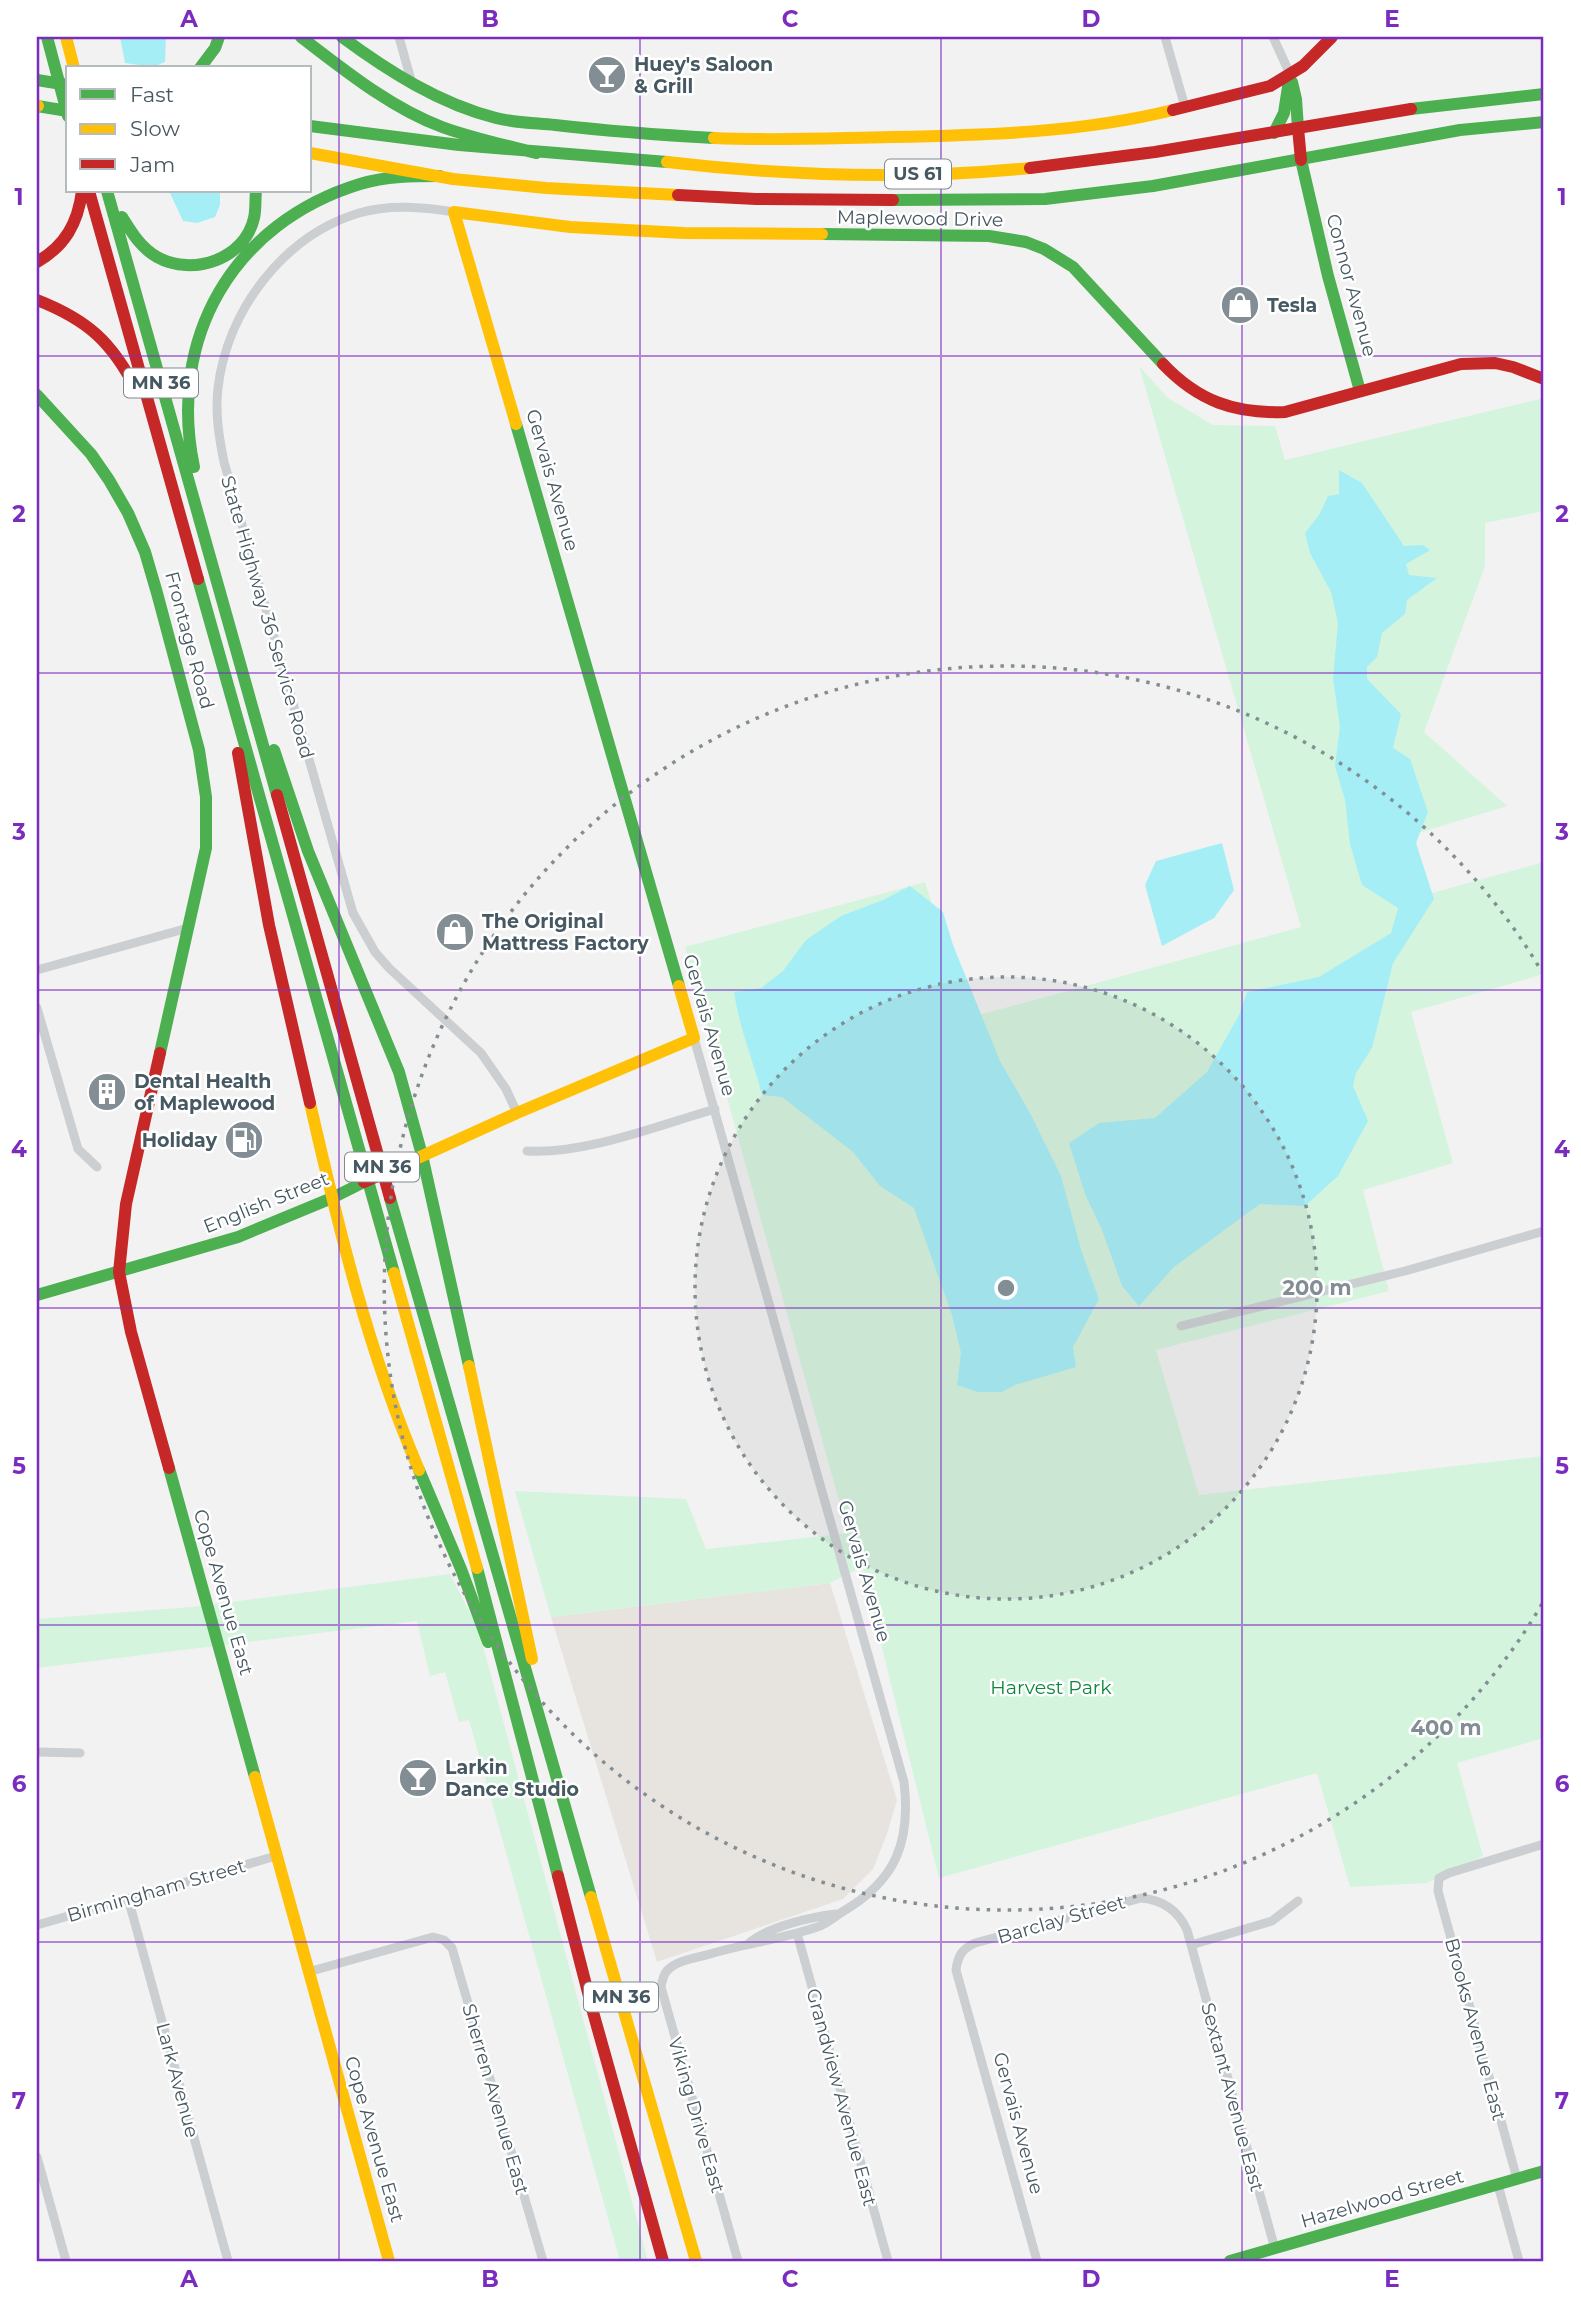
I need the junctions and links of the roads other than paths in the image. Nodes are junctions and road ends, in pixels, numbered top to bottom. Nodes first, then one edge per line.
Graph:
1 (47, 37) edge
2 (219, 37) edge
3 (301, 37) edge
4 (342, 37) edge
5 (399, 37) edge
6 (1165, 37) edge
7 (1273, 37) edge
8 (1332, 37) edge
9 (66, 38) edge
10 (73, 66) edge
11 (202, 66) edge
12 (1290, 74) junction
13 (37, 80) edge
14 (411, 80) junction
15 (66, 85) edge
16 (1544, 94) edge
17 (37, 106) edge
18 (66, 106) edge
19 (1185, 107) junction
20 (66, 113) edge
21 (1544, 122) edge
22 (312, 127) edge
23 (1298, 128) junction
24 (1274, 133) junction
25 (312, 153) edge
26 (536, 153) junction
27 (1323, 156) junction
28 (1301, 160) junction
29 (440, 177) junction
30 (1307, 189) junction
31 (82, 192) edge
32 (89, 192) edge
33 (109, 192) edge
34 (109, 192) edge
35 (257, 192) edge
36 (454, 212) junction
37 (37, 262) edge
38 (37, 300) edge
39 (1544, 379) edge
40 (1360, 391) junction
41 (37, 395) edge
42 (167, 468) junction
43 (215, 576) junction
44 (222, 600) junction
45 (228, 687) junction
46 (188, 928) junction
47 (37, 970) edge
48 (37, 1008) edge
49 (694, 1038) junction
50 (715, 1109) junction
51 (517, 1113) junction
52 (527, 1151) dead end
53 (422, 1155) junction
54 (97, 1167) dead end
55 (332, 1198) junction
56 (1544, 1231) edge
57 (119, 1272) junction
58 (37, 1295) edge
59 (1181, 1326) dead end
60 (544, 1734) junction
61 (37, 1752) edge
62 (80, 1753) dead end
63 (539, 1801) junction
64 (1544, 1844) edge
65 (276, 1856) junction
66 (128, 1898) junction
67 (1298, 1901) dead end
68 (841, 1913) junction
69 (37, 1925) edge
70 (797, 1933) junction
71 (749, 1943) junction
72 (1191, 1945) junction
73 (960, 1954) joint
74 (308, 1972) junction
75 (37, 2157) edge
76 (1544, 2171) edge
77 (1517, 2179) junction
78 (1498, 2185) junction
79 (1275, 2249) junction
80 (66, 2261) edge
81 (228, 2261) edge
82 (389, 2261) edge
83 (543, 2261) edge
84 (663, 2261) edge
85 (696, 2261) edge
86 (738, 2261) edge
87 (887, 2261) edge
88 (1037, 2261) edge
89 (1230, 2261) edge
90 (1519, 2261) edge

1 - 18 main road, bridge
2 - 11 main road
3 - 26 main road
4 - 14 main road
5 - 14 street
6 - 19 street
7 - 12 street
8 - 12 main road
9 - 10 main road
12 - 19 main road
12 - 23 main road, Connor Avenue
12 - 24 main road
13 - 15 main road
14 - 19 main road
16 - 23 main road, US 61
17 - 20 main road
21 - 27 main road, US 61
22 - 26 main road, US 61
23 - 24 main road, US 61
23 - 28 main road, Connor Avenue
24 - 26 main road, US 61
25 - 29 main road, US 61
27 - 28 main road, US 61
27 - 30 main road
28 - 29 main road, US 61
28 - 30 main road, Connor Avenue
29 - 43 main road
30 - 40 main road, Connor Avenue
31 - 37 main road
32 - 42 main road, MN 36
33 - 43 main road, MN 36
34 - 35 main road
36 - 40 main road, Maplewood Drive
36 - 49 main road, Gervais Avenue
36 - 51 street, State Highway 36 Service Road
38 - 42 main road
39 - 40 main road, Maplewood Drive
41 - 46 main road, Frontage Road
42 - 45 main road, MN 36
43 - 44 main road, MN 36
44 - 53 main road
44 - 60 main road, MN 36
45 - 55 main road
45 - 63 main road, MN 36
46 - 47 street
46 - 57 main road, Cope Avenue East
48 - 54 street
49 - 50 street, Gervais Avenue
49 - 51 main road, English Street
50 - 52 street
50 - 68 street, Gervais Avenue
51 - 53 main road, English Street
53 - 55 main road, English Street, bridge
53 - 60 main road
55 - 57 main road, English Street
55 - 63 main road
56 - 59 street
57 - 58 main road, English Street
57 - 65 main road, Cope Avenue East
60 - 85 main road, MN 36
61 - 62 street
63 - 84 main road, MN 36
64 - 77 street, Brooks Avenue East
65 - 66 street, Birmingham Street
65 - 74 main road, Cope Avenue East
66 - 69 street, Birmingham Street
66 - 81 street, Lark Avenue
67 - 72 street
68 - 70 street
68 - 71 street
70 - 71 street
70 - 87 street, Grandview Avenue East
71 - 86 street, Viking Drive East
72 - 73 street, Barclay Street
72 - 79 street, Sextant Avenue East
73 - 88 street, Gervais Avenue
74 - 82 main road, Cope Avenue East
74 - 83 street, Sherren Avenue East
75 - 80 street
76 - 77 main road, Hazelwood Street
77 - 78 main road, Hazelwood Street
78 - 79 main road, Hazelwood Street
78 - 90 street
79 - 89 main road, Hazelwood Street

